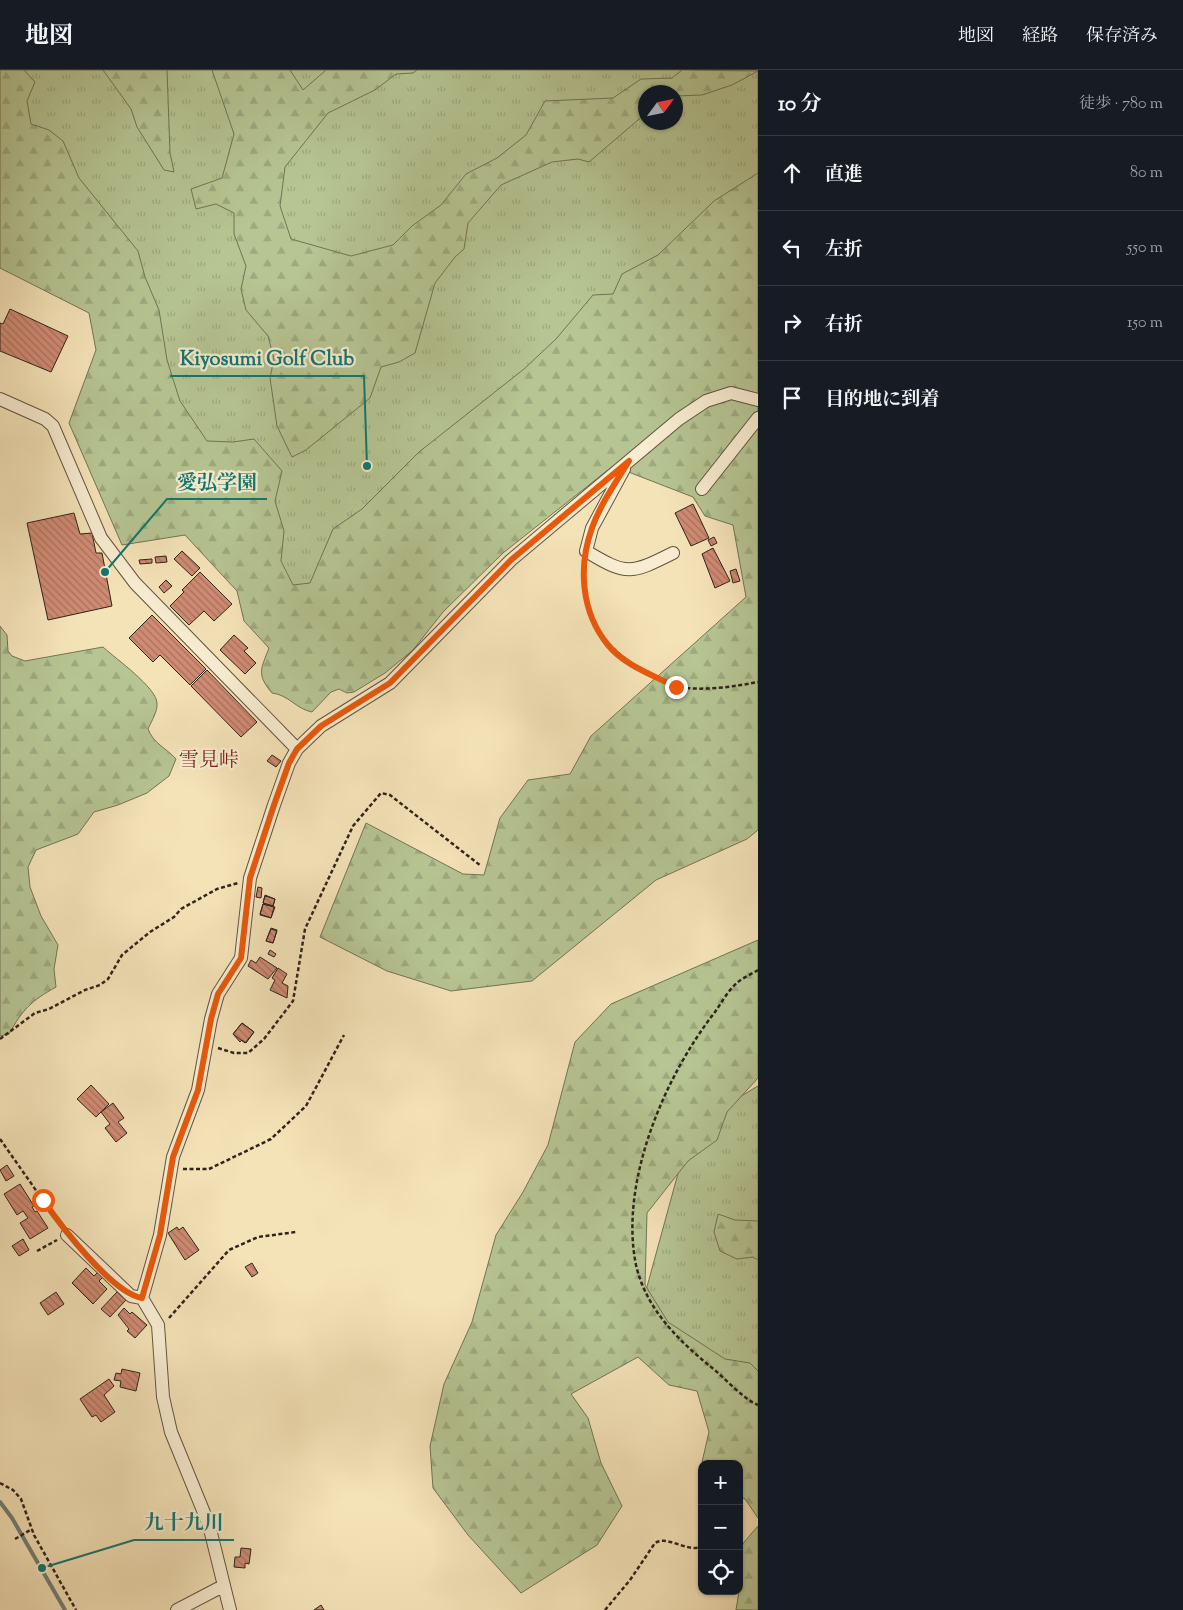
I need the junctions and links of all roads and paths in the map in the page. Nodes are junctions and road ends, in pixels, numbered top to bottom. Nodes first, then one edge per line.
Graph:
1 (0, 400) edge
2 (758, 400) edge
3 (758, 418) edge
4 (629, 461) junction
5 (702, 489) dead end
6 (586, 551) junction
7 (673, 553) dead end
8 (758, 682) edge
9 (297, 749) junction
10 (481, 866) dead end
11 (250, 882) junction
12 (758, 970) edge
13 (344, 1035) dead end
14 (0, 1039) edge
15 (206, 1045) junction
16 (0, 1139) edge
17 (171, 1168) junction
18 (296, 1232) dead end
19 (67, 1235) junction
20 (37, 1251) dead end
21 (142, 1298) junction
22 (158, 1325) junction
23 (758, 1405) edge
24 (0, 1483) edge
25 (32, 1529) junction
26 (15, 1539) dead end
27 (698, 1547) edge
28 (222, 1586) junction
29 (76, 1610) edge
30 (177, 1610) edge
31 (230, 1610) edge
32 (605, 1610) edge

1 - 9 street
2 - 4 street
3 - 5 street
4 - 6 street
4 - 9 street
6 - 7 street
6 - 8 path
9 - 11 street
10 - 15 path
11 - 14 path
11 - 15 street
12 - 23 path
13 - 17 path
15 - 17 street
16 - 19 path
17 - 21 street
18 - 22 path
19 - 20 path
19 - 21 street
21 - 22 street
22 - 28 street
24 - 25 path
25 - 26 path
25 - 29 path
27 - 32 path
28 - 30 street
28 - 31 street

